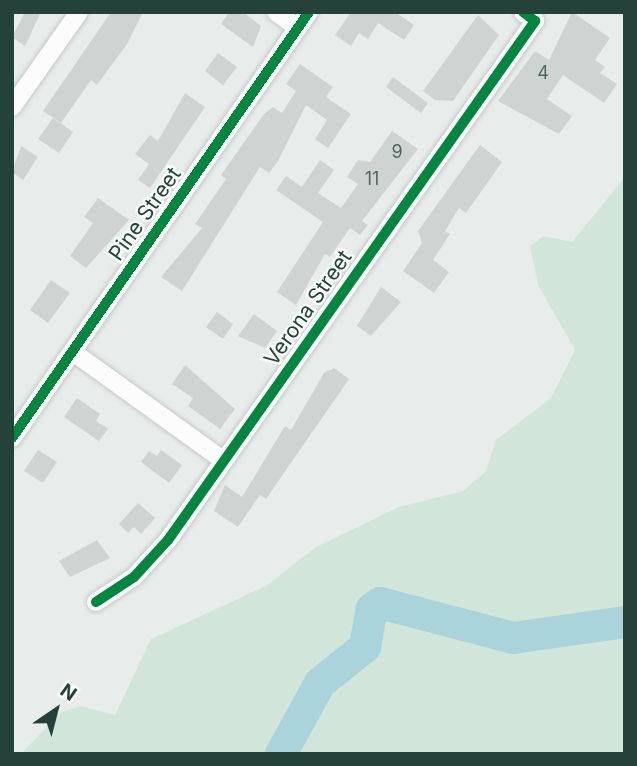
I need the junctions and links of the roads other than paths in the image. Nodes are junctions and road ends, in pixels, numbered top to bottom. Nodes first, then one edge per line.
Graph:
1 (79, 12) edge
2 (276, 12) edge
3 (309, 12) edge
4 (529, 17) edge
5 (298, 28) junction
6 (12, 107) edge
7 (73, 352) junction
8 (12, 439) edge
9 (224, 461) junction
10 (96, 602) dead end

1 - 6 street
2 - 5 street
3 - 5 street, Pine Street
4 - 9 street, Verona Street
5 - 7 street, Pine Street
7 - 8 street, Pine Street
7 - 9 street
9 - 10 street, Verona Street

